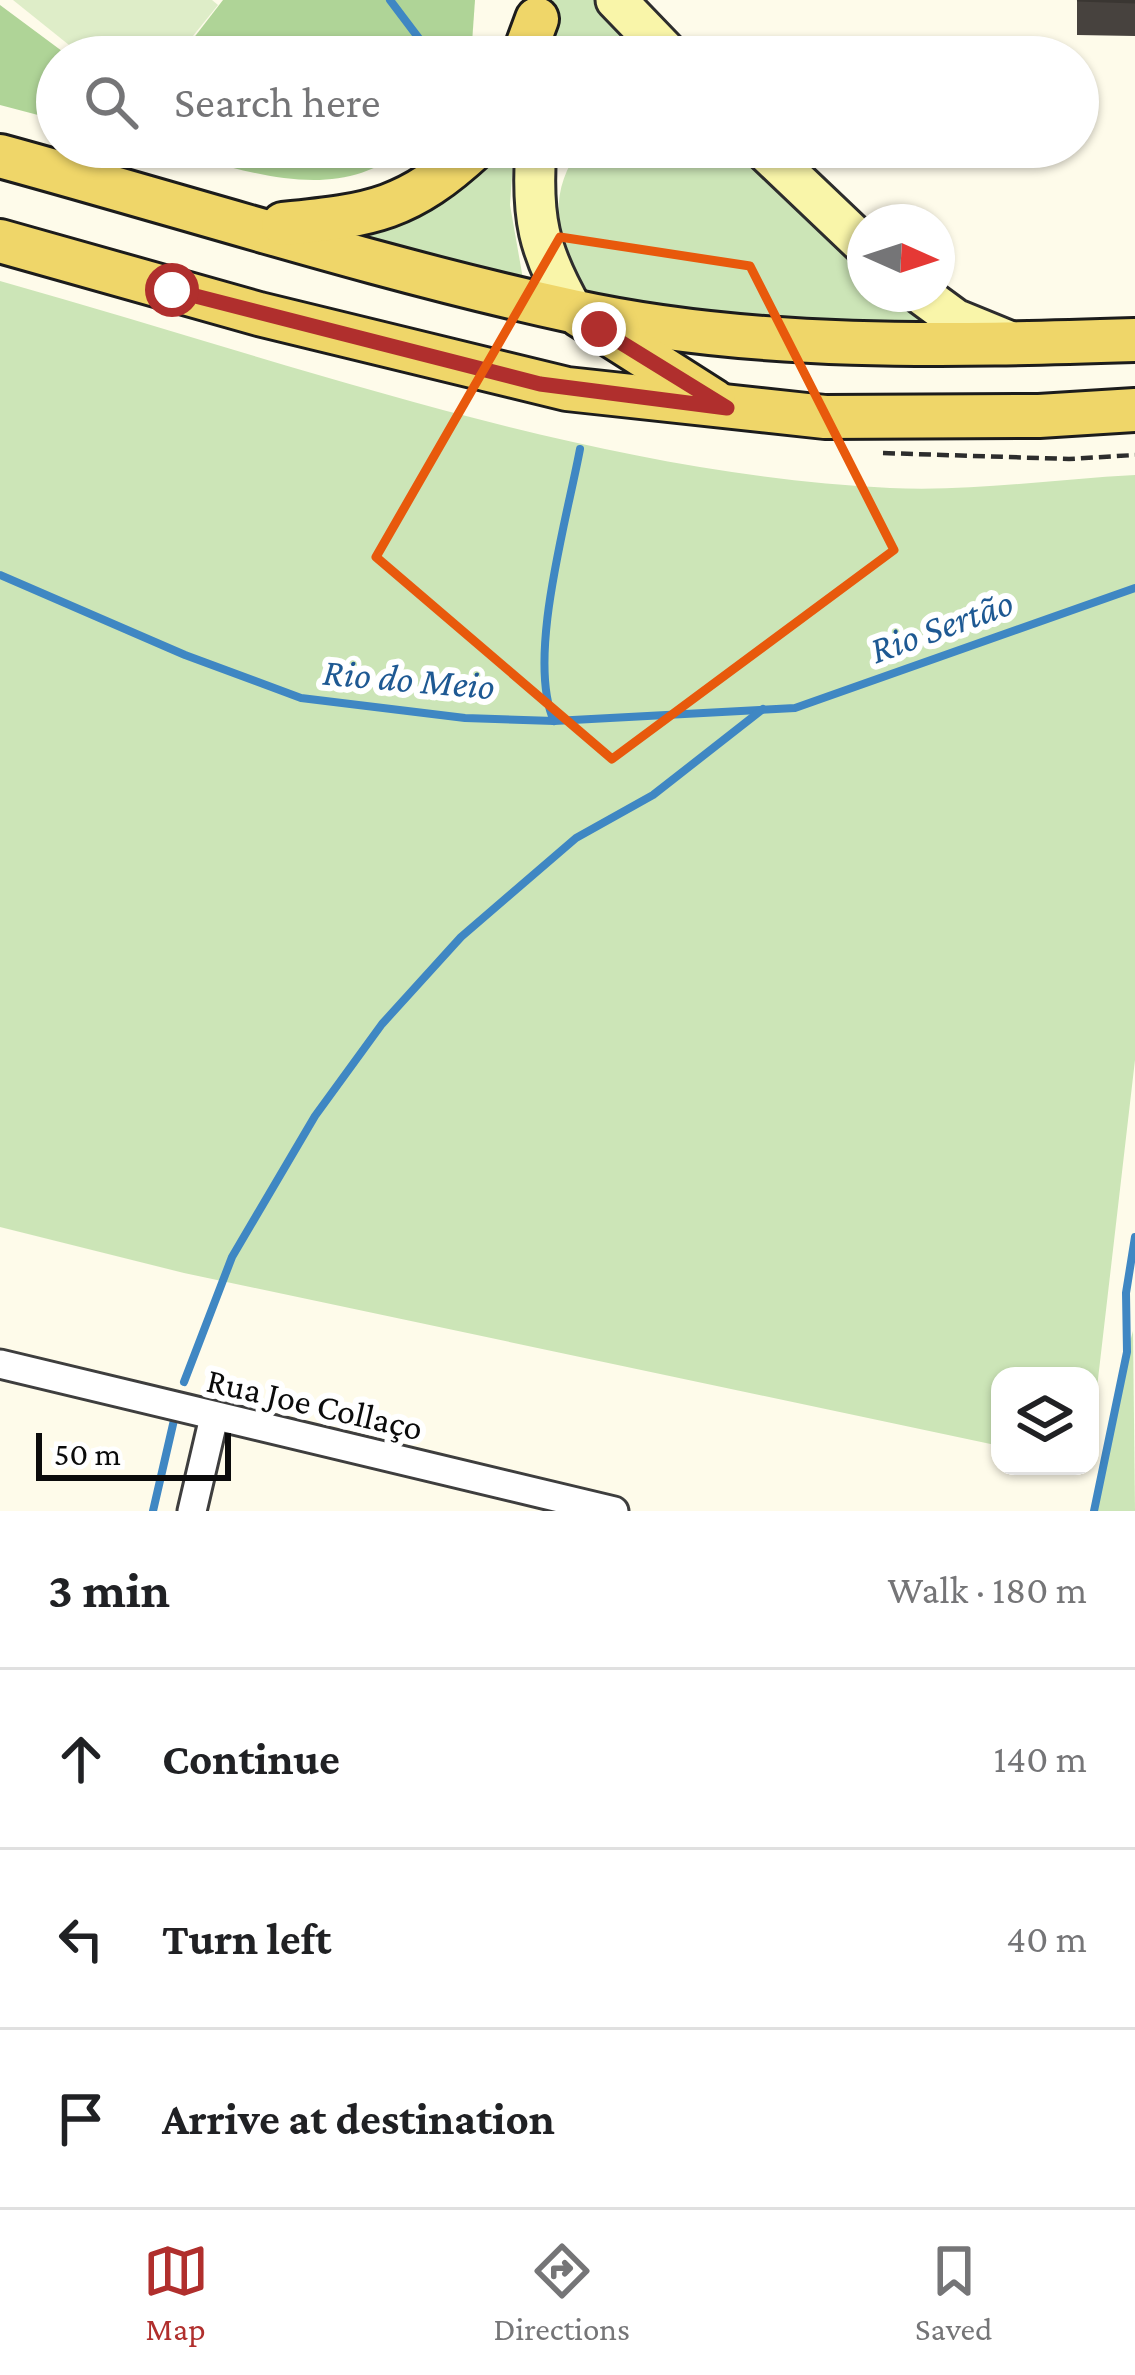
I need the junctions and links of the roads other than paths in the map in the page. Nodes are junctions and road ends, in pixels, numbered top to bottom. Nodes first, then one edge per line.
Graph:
1 (616, 0) edge
2 (651, 36) edge
3 (0, 156) edge
4 (36, 166) edge
5 (44, 168) edge
6 (452, 168) edge
7 (538, 168) edge
8 (783, 168) edge
9 (257, 226) junction
10 (847, 230) edge
11 (0, 241) edge
12 (573, 311) junction
13 (945, 312) edge
14 (1135, 340) edge
15 (1016, 344) junction
16 (727, 408) junction
17 (1135, 410) edge
18 (0, 1364) edge
19 (214, 1417) junction
20 (192, 1511) edge
21 (614, 1511) edge

1 - 2 main road
3 - 4 main road
5 - 9 main road
6 - 9 main road
7 - 12 main road
8 - 10 main road
9 - 12 main road
11 - 16 main road
12 - 15 main road
12 - 16 main road
13 - 15 main road
14 - 15 main road
16 - 17 main road
18 - 19 street, Rua Joe Collaço
19 - 20 street
19 - 21 street, Rua Joe Collaço

